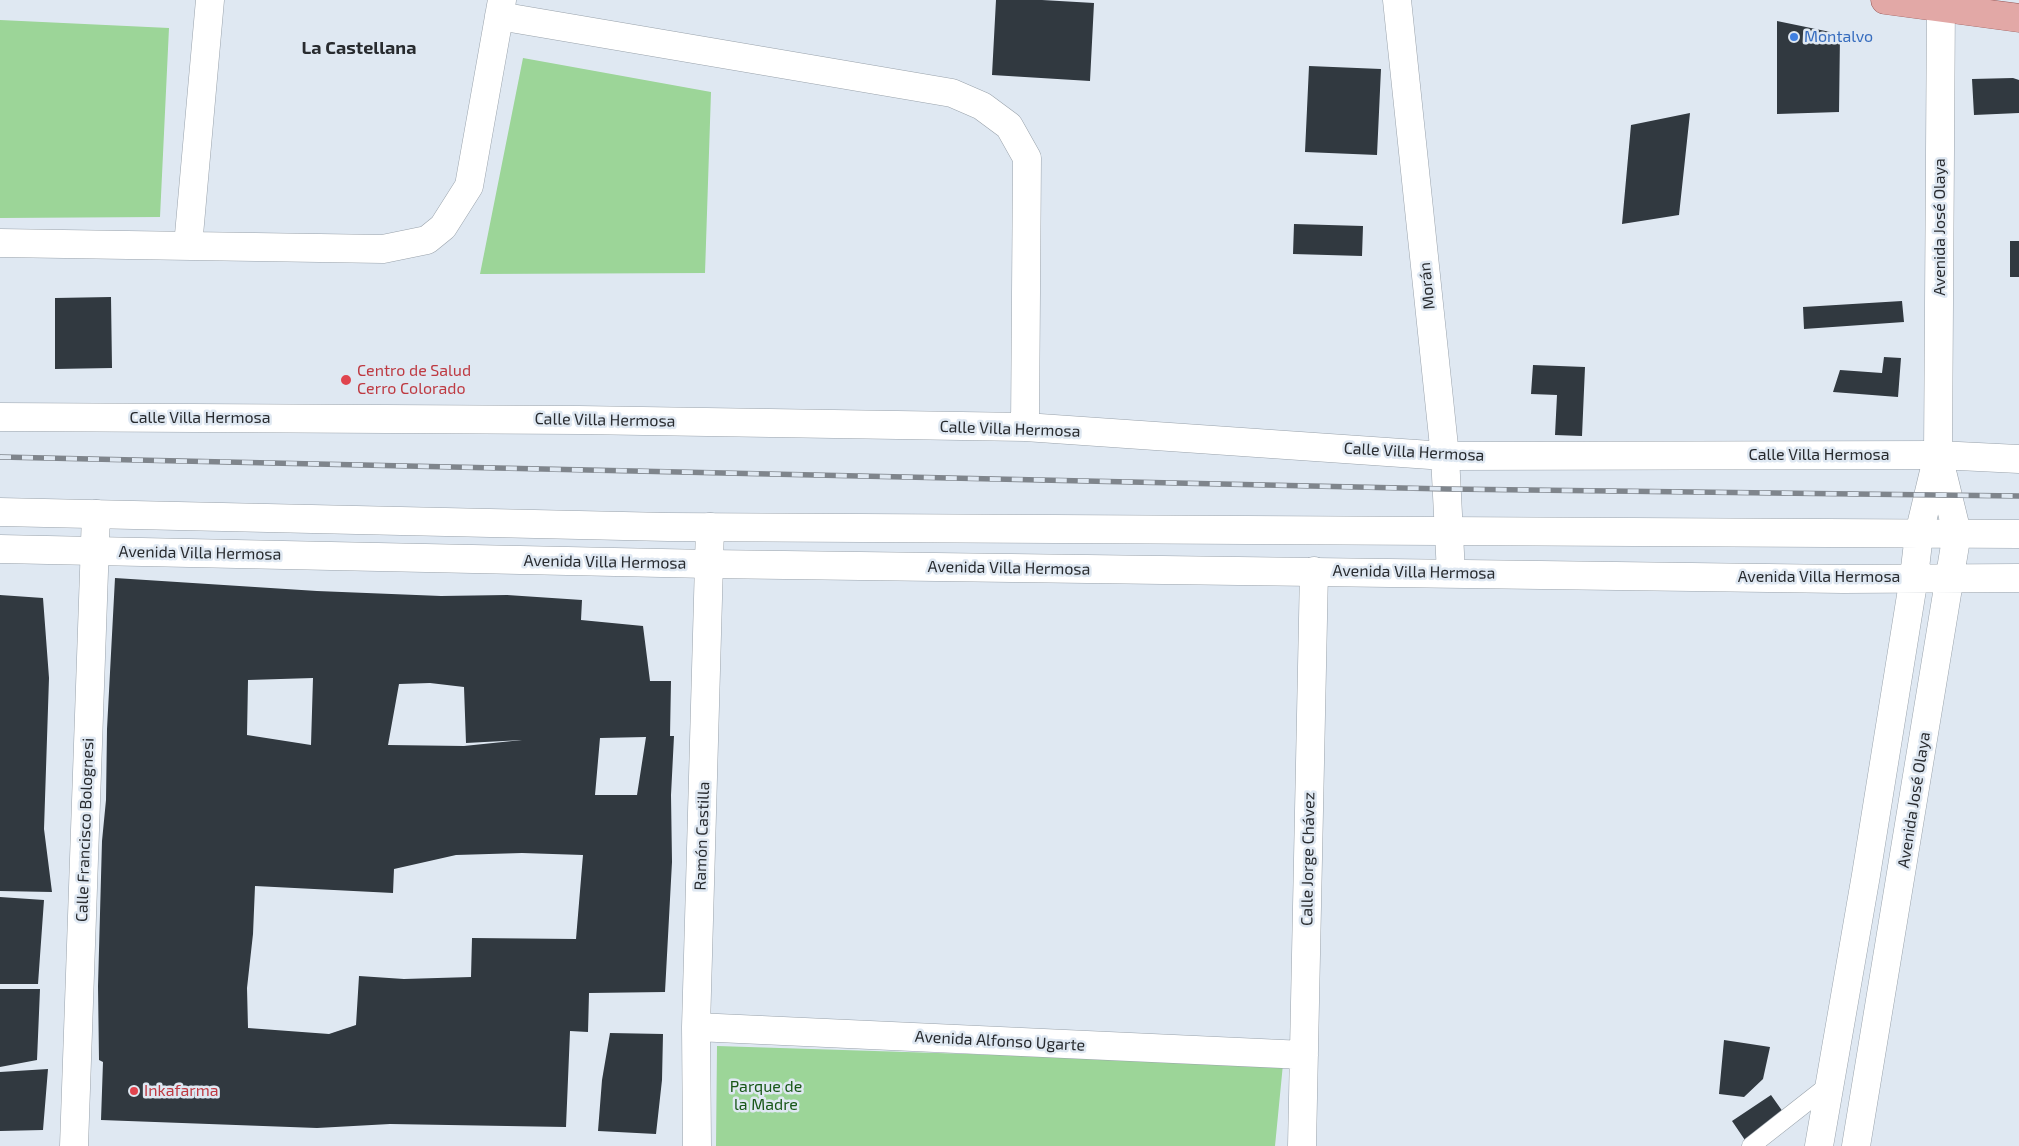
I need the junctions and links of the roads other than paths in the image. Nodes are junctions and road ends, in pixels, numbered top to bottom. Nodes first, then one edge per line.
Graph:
1 (1397, 0) edge
2 (1885, 0) edge
3 (204, 1) edge
4 (1941, 4) edge
5 (501, 8) edge
6 (2019, 18) edge
7 (0, 243) edge
8 (188, 246) junction
9 (0, 417) edge
10 (1025, 427) junction
11 (1938, 455) junction
12 (1445, 456) junction
13 (2019, 459) edge
14 (0, 512) edge
15 (96, 514) junction
16 (710, 527) junction
17 (1448, 532) junction
18 (1957, 533) junction
19 (1919, 534) junction
20 (2019, 534) edge
21 (0, 549) edge
22 (95, 551) junction
23 (709, 564) junction
24 (1314, 571) junction
25 (1451, 573) junction
26 (1914, 577) junction
27 (1950, 577) junction
28 (2019, 578) edge
29 (1894, 697) junction
30 (1930, 704) junction
31 (1866, 875) junction
32 (1901, 880) junction
33 (696, 1027) junction
34 (1836, 1045) junction
35 (1872, 1052) junction
36 (1304, 1056) junction
37 (1830, 1084) junction
38 (74, 1146) edge
39 (697, 1146) edge
40 (1302, 1146) edge
41 (1751, 1146) edge
42 (1819, 1146) edge
43 (1856, 1146) edge

1 - 12 street, Morán
2 - 4 main road
3 - 8 street
4 - 6 main road
4 - 11 street, Avenida José Olaya
5 - 8 street
5 - 10 street
7 - 8 street
9 - 10 street, Calle Villa Hermosa
10 - 12 street, Calle Villa Hermosa
11 - 12 street, Calle Villa Hermosa
11 - 13 street, Calle Villa Hermosa
11 - 18 street, Avenida José Olaya
11 - 19 street, Avenida José Olaya
12 - 17 street, Morán
14 - 15 street
15 - 16 street
15 - 22 street, Calle Francisco Bolognesi
16 - 17 street
16 - 23 street, Ramón Castilla
17 - 19 street
17 - 25 street, Morán
18 - 19 street
18 - 20 street
18 - 27 street, Avenida José Olaya
19 - 26 street, Avenida José Olaya
21 - 22 street, Avenida Villa Hermosa
22 - 23 street, Avenida Villa Hermosa
22 - 38 street, Calle Francisco Bolognesi
23 - 24 street, Avenida Villa Hermosa
23 - 33 street, Ramón Castilla
24 - 25 street, Avenida Villa Hermosa
24 - 36 street, Calle Jorge Chávez
25 - 26 street, Avenida Villa Hermosa
26 - 27 street, Avenida Villa Hermosa
26 - 29 street, Avenida José Olaya
27 - 28 street, Avenida Villa Hermosa
27 - 30 street, Avenida José Olaya
29 - 30 street
29 - 31 street, Avenida José Olaya
30 - 32 street, Avenida José Olaya
31 - 32 street
31 - 34 street, Avenida José Olaya
32 - 35 street, Avenida José Olaya
33 - 36 street, Avenida Alfonso Ugarte
33 - 39 street, Ramón Castilla
34 - 35 street
34 - 37 street, Avenida José Olaya
35 - 43 street, Avenida José Olaya
36 - 40 street, Calle Jorge Chávez
37 - 41 lane
37 - 42 street, Avenida José Olaya

